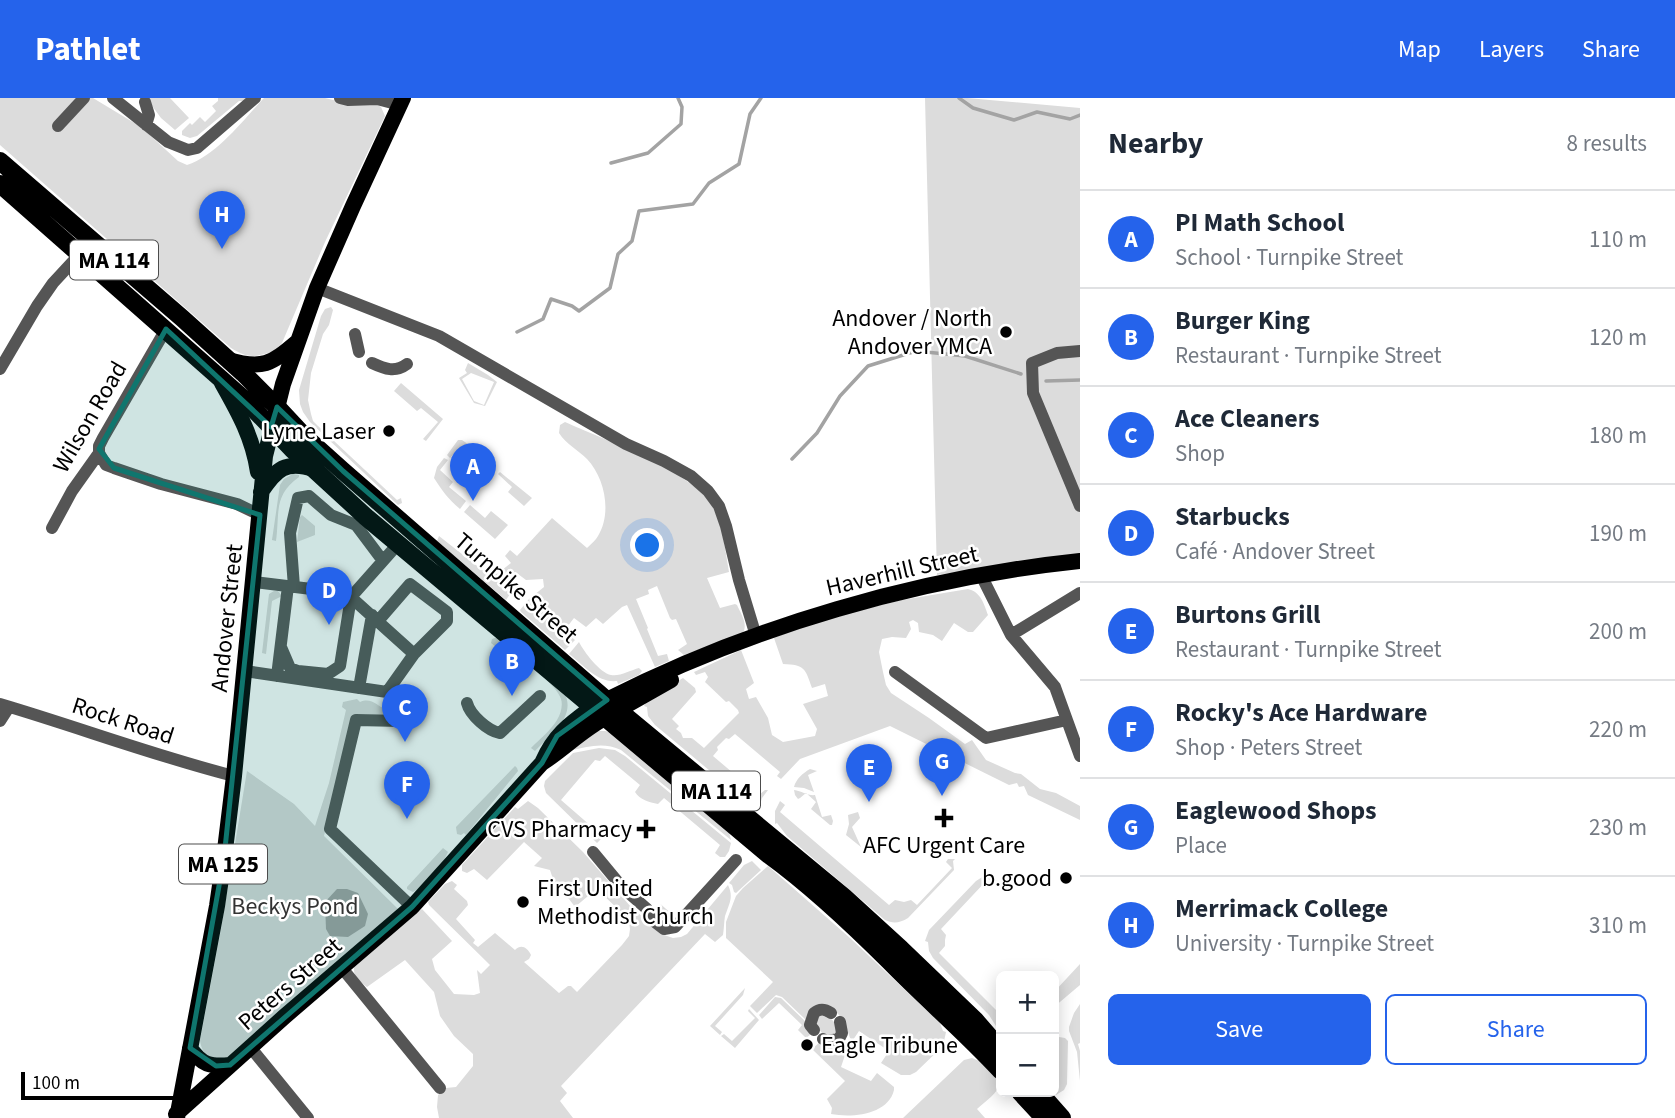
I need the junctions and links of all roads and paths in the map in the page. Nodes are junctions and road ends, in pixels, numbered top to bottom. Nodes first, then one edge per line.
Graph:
1 (84, 98) edge
2 (113, 98) edge
3 (255, 98) edge
4 (340, 98) edge
5 (377, 99) edge
6 (145, 102) dead end
7 (401, 102) edge
8 (146, 125) junction
9 (58, 127) dead end
10 (0, 161) edge
11 (0, 184) edge
12 (79, 255) junction
13 (317, 288) junction
14 (166, 329) junction
15 (355, 334) dead end
16 (299, 340) junction
17 (1080, 351) edge
18 (359, 352) dead end
19 (228, 360) junction
20 (372, 363) dead end
21 (407, 363) dead end
22 (0, 369) edge
23 (218, 376) junction
24 (277, 407) junction
25 (271, 426) junction
26 (99, 453) junction
27 (314, 469) junction
28 (261, 492) junction
29 (1078, 500) edge
30 (260, 515) junction
31 (52, 528) dead end
32 (398, 544) junction
33 (383, 561) junction
34 (1080, 561) edge
35 (981, 575) junction
36 (254, 582) junction
37 (291, 587) junction
38 (1080, 593) edge
39 (351, 597) junction
40 (375, 618) junction
41 (1011, 635) junction
42 (756, 636) junction
43 (739, 643) joint
44 (281, 647) junction
45 (414, 654) junction
46 (245, 671) junction
47 (895, 672) dead end
48 (278, 676) junction
49 (359, 688) junction
50 (540, 696) dead end
51 (467, 703) dead end
52 (4, 706) edge
53 (606, 709) junction
54 (418, 713) dead end
55 (1067, 720) junction
56 (0, 721) edge
57 (1080, 756) edge
58 (234, 776) junction
59 (593, 852) dead end
60 (731, 865) dead end
61 (609, 871) junction
62 (412, 907) junction
63 (677, 924) junction
64 (342, 968) junction
65 (819, 1034) joint
66 (996, 1044) edge
67 (190, 1048) junction
68 (251, 1048) junction
69 (230, 1065) junction
70 (996, 1066) edge
71 (440, 1088) dead end
72 (1036, 1109) edge
73 (176, 1116) edge
74 (308, 1118) edge
75 (1062, 1118) edge

1 - 9 street
2 - 8 street
3 - 8 street
4 - 5 street
5 - 7 street
6 - 8 street
7 - 13 main road, Andover Street
10 - 19 highway, Turnpike Street / MA 114
11 - 12 highway, Turnpike Street / MA 114
12 - 14 highway, Turnpike Street / MA 114
12 - 22 street
13 - 16 main road, Andover Street
13 - 42 street
14 - 23 highway, Turnpike Street / MA 114
14 - 26 street, Wilson Road
15 - 18 street
16 - 19 main road
16 - 24 main road, Andover Street
17 - 29 street
19 - 24 highway, Turnpike Street / MA 114
20 - 21 street
23 - 25 highway, Turnpike Street / MA 114
23 - 28 main road, MA 125
24 - 25 main road, Andover Street / MA 125
24 - 53 highway, Turnpike Street / MA 114
25 - 27 highway, Turnpike Street / MA 114
25 - 28 main road, Andover Street / MA 125
26 - 30 street
26 - 31 street, Wilson Road
27 - 28 main road
27 - 32 highway, Turnpike Street / MA 114
28 - 30 main road, Andover Street / MA 125
30 - 36 main road, Andover Street / MA 125
32 - 33 street
32 - 53 highway, Turnpike Street / MA 114
33 - 37 street
33 - 39 street
34 - 35 main road, Haverhill Street
35 - 41 street
35 - 42 main road, Haverhill Street
36 - 37 street
36 - 46 main road, Andover Street / MA 125
37 - 39 street
37 - 44 street
38 - 41 street
39 - 40 street
39 - 44 street
40 - 45 street
40 - 45 street
40 - 49 street
41 - 55 street
42 - 43 main road, Haverhill Street
43 - 53 main road, Peters Street
44 - 48 street
45 - 49 street
46 - 48 street
46 - 58 main road, Andover Street / MA 125
47 - 55 street
48 - 49 street
50 - 51 street
52 - 56 street
52 - 58 street, Rock Road
53 - 62 main road, Peters Street
53 - 66 highway, Turnpike Street / MA 114
53 - 70 highway, Turnpike Street / MA 114
54 - 62 street
55 - 57 street
58 - 67 main road, Andover Street / MA 125
59 - 61 street
60 - 63 street
61 - 63 street
61 - 63 street
62 - 64 main road, Peters Street
64 - 68 main road, Peters Street
64 - 71 street
65 - 65 street
67 - 69 main road
67 - 73 main road, Andover Street / MA 125
68 - 69 main road, Peters Street
68 - 74 street
69 - 73 main road, Peters Street
72 - 75 highway

